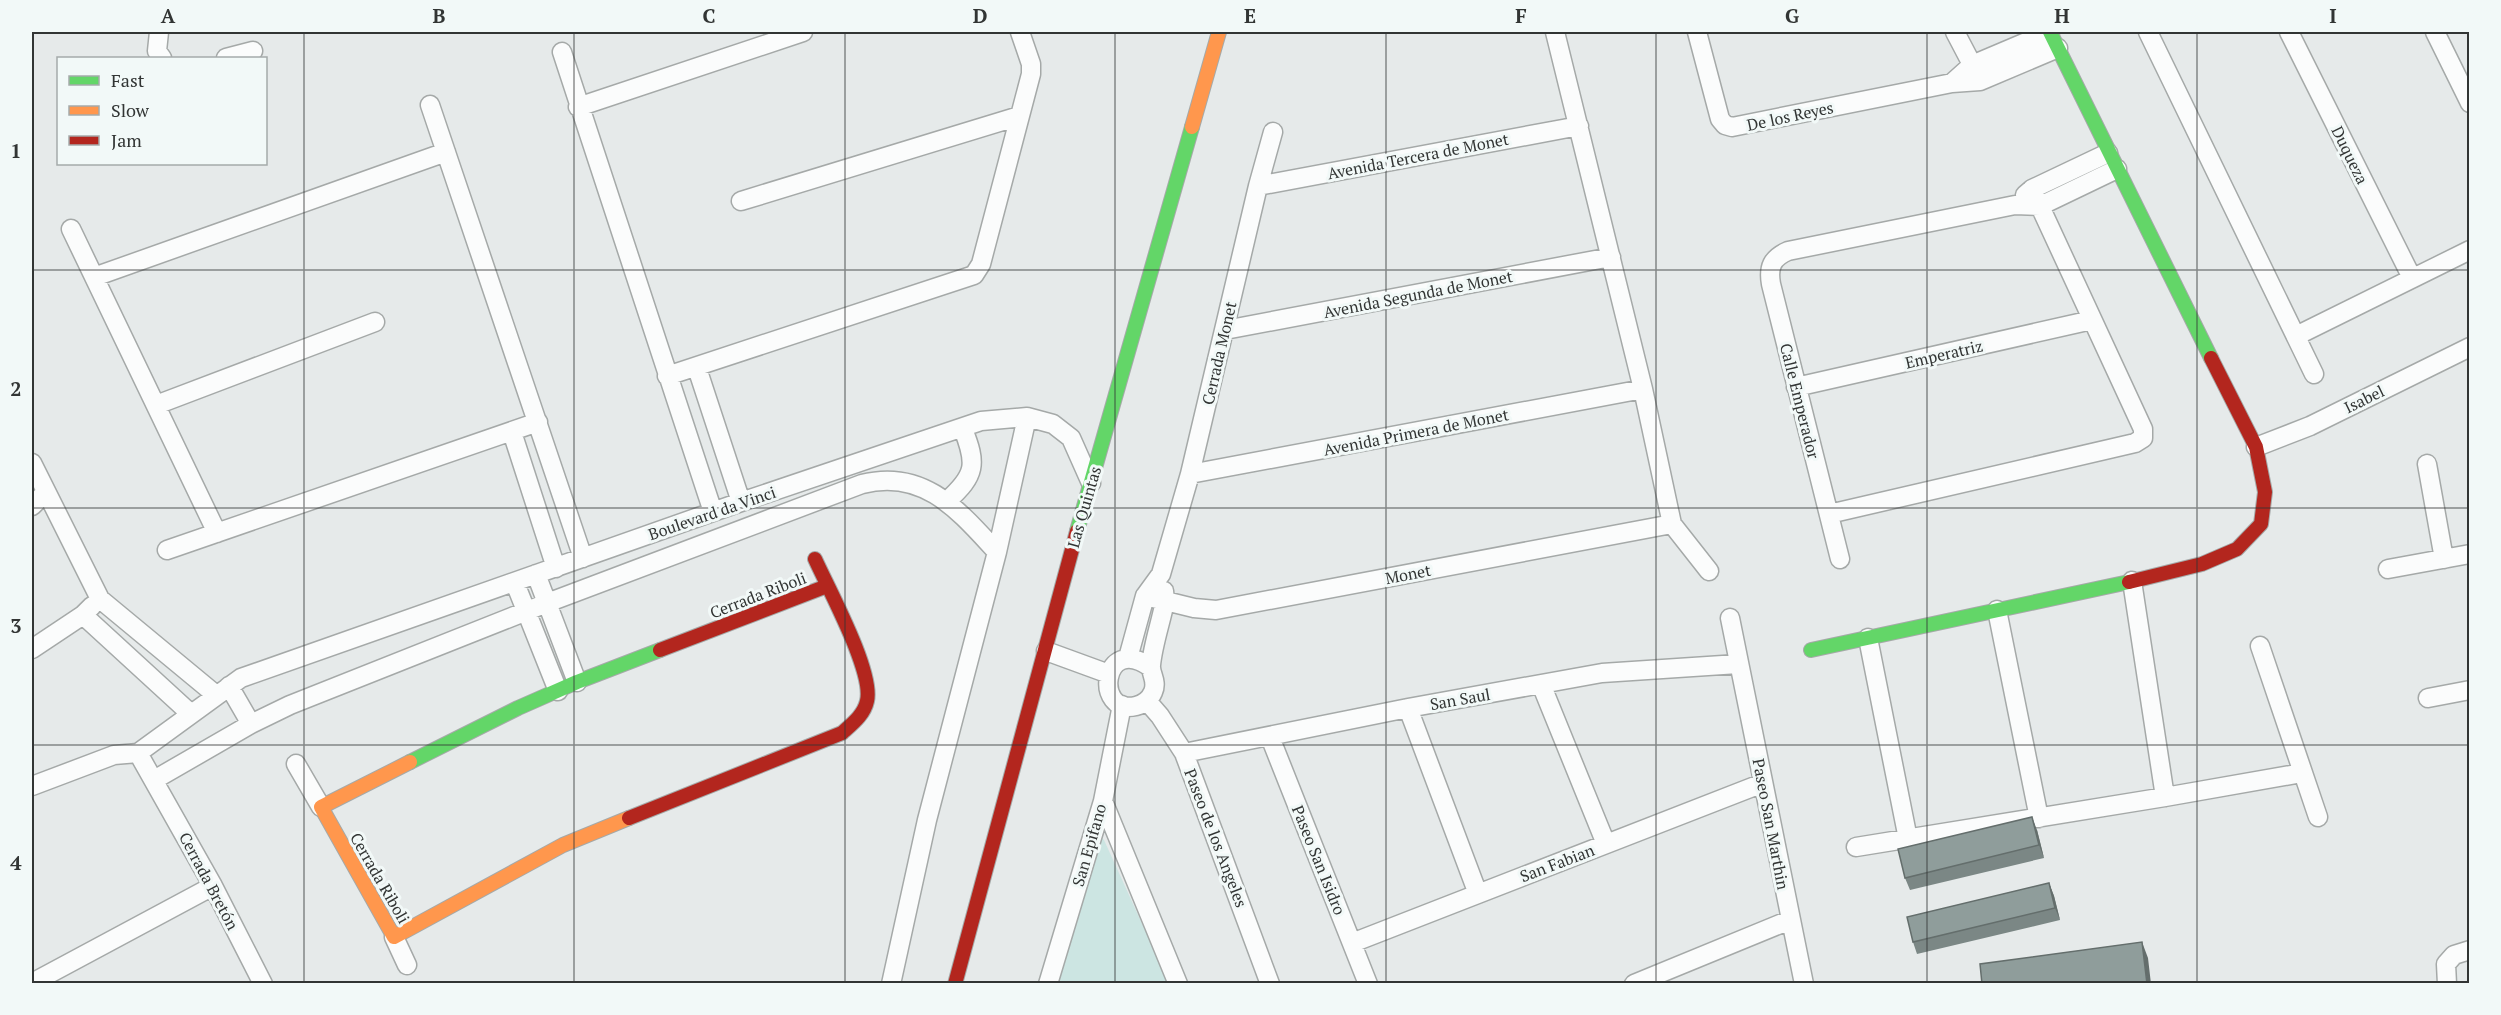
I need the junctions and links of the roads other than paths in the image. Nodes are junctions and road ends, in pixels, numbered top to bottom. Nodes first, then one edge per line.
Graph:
1 (159, 32) edge
2 (803, 32) edge
3 (1020, 32) edge
4 (1219, 32) edge
5 (1555, 32) edge
6 (1697, 32) edge
7 (1955, 32) edge
8 (2148, 32) edge
9 (2289, 32) edge
10 (2435, 32) edge
11 (2052, 37) edge
12 (253, 51) dead end
13 (562, 52) dead end
14 (161, 57) edge
15 (230, 57) edge
16 (1976, 73) junction
17 (2469, 103) edge
18 (430, 105) dead end
19 (578, 107) junction
20 (1019, 116) junction
21 (1579, 126) junction
22 (1273, 132) dead end
23 (446, 152) junction
24 (2112, 161) junction
25 (1258, 186) junction
26 (2032, 189) junction
27 (741, 201) dead end
28 (2015, 205) junction
29 (2040, 206) junction
30 (71, 229) dead end
31 (2469, 250) edge
32 (1611, 257) junction
33 (94, 277) junction
34 (2412, 278) junction
35 (2092, 320) junction
36 (375, 322) dead end
37 (1225, 330) junction
38 (2296, 336) junction
39 (2469, 347) edge
40 (698, 368) junction
41 (2314, 374) dead end
42 (667, 376) junction
43 (1796, 387) junction
44 (1643, 389) junction
45 (156, 405) junction
46 (1035, 418) junction
47 (538, 422) junction
48 (963, 429) junction
49 (512, 432) junction
50 (2256, 447) junction
51 (899, 450) junction
52 (32, 463) edge
53 (2427, 464) dead end
54 (1190, 474) junction
55 (901, 480) junction
56 (1091, 483) junction
57 (46, 492) junction
58 (947, 501) junction
59 (741, 502) junction
60 (32, 506) edge
61 (713, 512) junction
62 (1829, 514) junction
63 (1672, 524) junction
64 (218, 533) junction
65 (167, 550) dead end
66 (997, 552) junction
67 (2469, 554) edge
68 (583, 558) junction
69 (815, 559) dead end
70 (1840, 559) dead end
71 (2444, 559) junction
72 (556, 568) junction
73 (2388, 569) dead end
74 (1709, 571) dead end
75 (536, 574) junction
76 (1161, 574) junction
77 (2132, 581) junction
78 (515, 583) junction
79 (827, 586) junction
80 (1144, 596) junction
81 (100, 598) junction
82 (1165, 602) junction
83 (547, 603) junction
84 (1997, 610) junction
85 (526, 611) junction
86 (83, 615) junction
87 (1730, 618) dead end
88 (1868, 638) junction
89 (2260, 646) dead end
90 (32, 648) edge
91 (1811, 650) dead end
92 (1046, 651) junction
93 (1128, 658) junction
94 (1738, 664) junction
95 (1150, 668) junction
96 (1108, 674) junction
97 (577, 682) junction
98 (1541, 684) junction
99 (2469, 690) edge
100 (223, 691) junction
101 (558, 691) junction
102 (2428, 699) dead end
103 (1147, 701) junction
104 (1122, 705) junction
105 (1408, 708) junction
106 (191, 714) junction
107 (251, 724) junction
108 (1270, 737) junction
109 (138, 753) junction
110 (1184, 753) junction
111 (296, 764) dead end
112 (2302, 773) junction
113 (154, 780) junction
114 (1763, 783) junction
115 (32, 786) edge
116 (2165, 798) junction
117 (1103, 801) junction
118 (321, 807) junction
119 (2319, 817) dead end
120 (2039, 818) junction
121 (1908, 839) junction
122 (1606, 844) junction
123 (1856, 847) dead end
124 (213, 886) junction
125 (1478, 894) junction
126 (1790, 920) junction
127 (394, 937) junction
128 (1352, 943) junction
129 (2465, 951) edge
130 (407, 965) dead end
131 (32, 983) edge
132 (263, 984) edge
133 (891, 984) edge
134 (955, 984) edge
135 (1048, 984) edge
136 (1178, 984) edge
137 (1270, 984) edge
138 (1368, 984) edge
139 (1634, 984) edge
140 (1804, 984) edge
141 (2447, 984) edge

1 - 14 street
2 - 19 street
3 - 20 street
4 - 56 street, Las Quintas
5 - 21 street
6 - 16 street, De los Reyes
7 - 16 street
8 - 38 street
9 - 34 street, Duqueza
10 - 17 street
11 - 16 street, De los Reyes
11 - 24 street
12 - 15 street
13 - 19 street
18 - 23 street
19 - 42 street
20 - 27 street
20 - 40 street
21 - 25 street, Avenida Tercera de Monet
21 - 32 street
22 - 25 street, Cerrada Monet
23 - 33 street
23 - 47 street
24 - 26 street
24 - 29 street
24 - 50 street
25 - 37 street, Cerrada Monet
26 - 28 street
26 - 29 street
28 - 29 street
28 - 43 street, Calle Emperador
29 - 35 street
30 - 33 street
31 - 34 street
32 - 37 street, Avenida Segunda de Monet
32 - 44 street
33 - 45 street
34 - 38 street
35 - 43 street, Emperatriz
35 - 62 street
36 - 45 street
37 - 54 street, Cerrada Monet
38 - 41 street
39 - 50 street, Isabel
40 - 42 street
40 - 59 street
42 - 61 street
43 - 62 street, Calle Emperador
44 - 54 street, Avenida Primera de Monet
44 - 63 street
45 - 64 street
46 - 48 street, Boulevard da Vinci
46 - 56 street
46 - 66 street
47 - 49 street
47 - 68 street
48 - 51 street, Boulevard da Vinci
48 - 58 street
49 - 64 street
49 - 72 street
50 - 77 street
51 - 55 street
51 - 59 street, Boulevard da Vinci
52 - 57 street
53 - 71 street
54 - 76 street, Cerrada Monet
55 - 58 street
55 - 83 street, Boulevard da Vinci
56 - 92 street, Las Quintas
57 - 60 street
57 - 81 street
58 - 66 street
59 - 61 street, Boulevard da Vinci
61 - 68 street, Boulevard da Vinci
62 - 70 street, Calle Emperador
63 - 74 street
63 - 82 street, Monet
64 - 65 street
66 - 133 street
67 - 71 street
68 - 72 street, Boulevard da Vinci
69 - 79 street, Cerrada Riboli
71 - 73 street
72 - 75 street, Boulevard da Vinci
75 - 78 street, Boulevard da Vinci
75 - 83 street
76 - 80 street
76 - 82 street
77 - 84 street
77 - 116 street
78 - 85 street
78 - 100 street, Boulevard da Vinci
79 - 97 street, Cerrada Riboli
79 - 127 street, Cerrada Riboli
80 - 82 street, Monet
80 - 93 street
81 - 86 street
81 - 100 street
82 - 95 street
83 - 85 street, Boulevard da Vinci
83 - 97 street
84 - 88 street
84 - 120 street
85 - 101 street
85 - 107 street, Boulevard da Vinci
86 - 90 street
86 - 106 street
87 - 94 street, Paseo San Marthin
88 - 91 street
88 - 121 street
89 - 112 street
92 - 96 street
92 - 134 street, Las Quintas
93 - 95 street
93 - 96 street
94 - 98 street, San Saul
94 - 114 street, Paseo San Marthin
95 - 103 street
96 - 104 street
97 - 101 street, Cerrada Riboli
98 - 105 street, San Saul
98 - 122 street
99 - 102 street
100 - 106 street, Boulevard da Vinci
100 - 107 street
101 - 118 street, Cerrada Riboli
103 - 104 street
103 - 110 street, Paseo de los Angeles
104 - 117 street, San Epifano
105 - 108 street, San Saul
105 - 125 street
106 - 109 street, Boulevard da Vinci
107 - 113 street, Boulevard da Vinci
108 - 110 street, San Saul
108 - 128 street, Paseo San Isidro
109 - 113 street, Cerrada Bretón
109 - 115 street
110 - 137 street, Paseo de los Angeles
111 - 118 street
112 - 116 street
112 - 119 street
113 - 124 street, Cerrada Bretón
114 - 122 street, San Fabian
114 - 126 street, Paseo San Marthin
116 - 120 street
117 - 135 street, San Epifano
117 - 136 street
118 - 127 street, Cerrada Riboli
120 - 121 street
121 - 123 street
122 - 125 street, San Fabian
124 - 131 street
124 - 132 street, Cerrada Bretón
125 - 128 street, San Fabian
126 - 139 street
126 - 140 street, Paseo San Marthin
127 - 130 street
128 - 138 street, Paseo San Isidro
129 - 141 street

